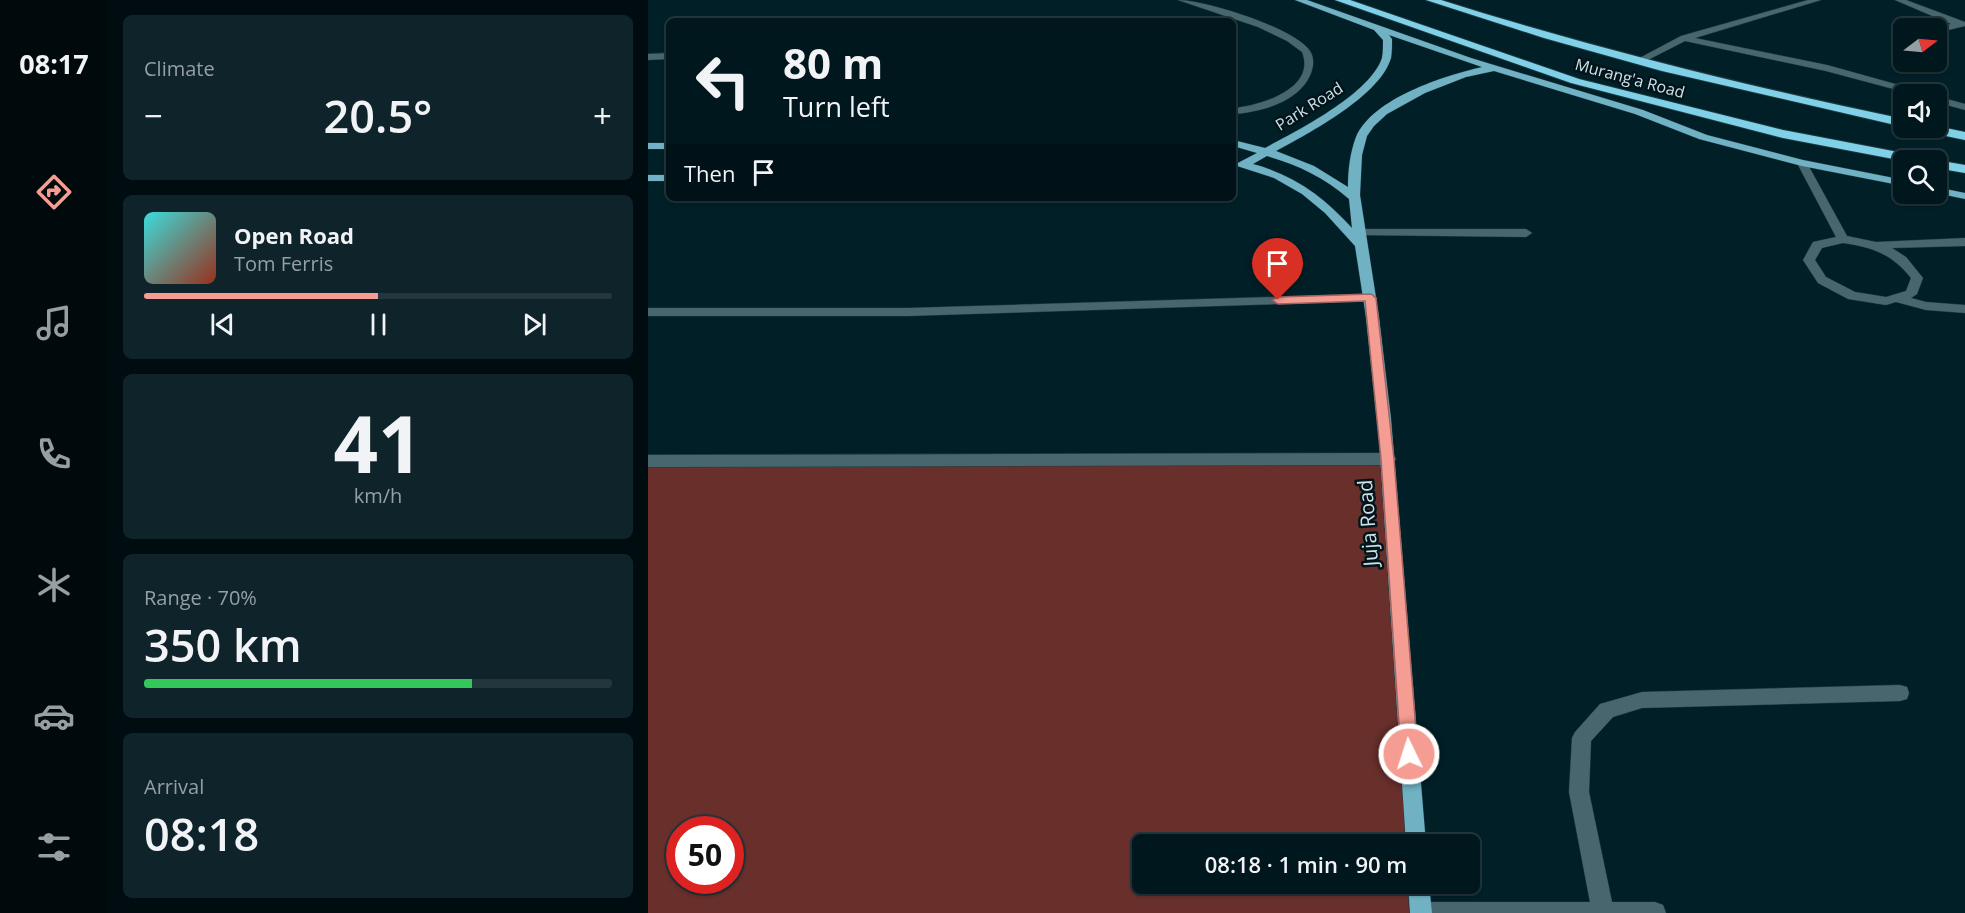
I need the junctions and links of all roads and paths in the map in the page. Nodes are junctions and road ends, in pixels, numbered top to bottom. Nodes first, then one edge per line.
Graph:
1 (1182, 0) edge
2 (1299, 0) edge
3 (1340, 0) edge
4 (1431, 0) edge
5 (1817, 0) edge
6 (1899, 0) edge
7 (1235, 18) edge
8 (1236, 18) edge
9 (1962, 24) edge
10 (1947, 27) edge
11 (1377, 28) junction
12 (1684, 38) junction
13 (666, 56) edge
14 (648, 57) edge
15 (1637, 62) junction
16 (1496, 68) junction
17 (1572, 86) junction
18 (1893, 86) edge
19 (1947, 102) edge
20 (1965, 107) edge
21 (1236, 110) edge
22 (1893, 120) edge
23 (1947, 132) edge
24 (1965, 136) edge
25 (1236, 144) edge
26 (648, 146) edge
27 (666, 146) edge
28 (1265, 152) junction
29 (1893, 155) edge
30 (1802, 163) junction
31 (1238, 165) edge
32 (1947, 166) edge
33 (1965, 169) edge
34 (648, 178) edge
35 (666, 178) edge
36 (1893, 181) edge
37 (1947, 192) edge
38 (1965, 196) edge
39 (1355, 199) junction
40 (1526, 233) dead end
41 (1843, 239) junction
42 (1361, 240) junction
43 (1965, 242) edge
44 (1876, 245) junction
45 (1371, 298) junction
46 (1896, 298) junction
47 (1965, 309) edge
48 (648, 312) edge
49 (1388, 459) junction
50 (648, 461) edge
51 (1900, 693) dead end
52 (1415, 834) edge
53 (1420, 894) edge
54 (1603, 912) edge
55 (1421, 913) edge
56 (1655, 913) edge

1 - 7 street
2 - 11 main road, Murang'a Road
3 - 17 highway, Murang'a Road
4 - 15 highway, Murang'a Road
5 - 12 street
6 - 9 street
8 - 21 street
9 - 10 street
11 - 16 main road, Murang'a Road
11 - 28 main road, Park Road
12 - 15 street
12 - 18 street
13 - 14 street
15 - 22 highway, Murang'a Road
16 - 17 main road, Murang'a Road
16 - 39 main road, Juja Road
17 - 29 highway, Murang'a Road
17 - 30 main road
19 - 20 street
23 - 24 highway
25 - 28 main road, Park Road
26 - 27 main road
28 - 31 main road
28 - 39 main road
30 - 36 main road
30 - 41 street
31 - 42 main road
32 - 33 highway
34 - 35 main road
37 - 38 main road
39 - 42 main road, Juja Road
40 - 42 street
41 - 44 street
41 - 46 street
42 - 45 main road, Juja Road
43 - 44 street
44 - 46 street
45 - 48 street
45 - 49 main road, Juja Road
46 - 47 street
49 - 50 street
49 - 52 main road, Juja Road
51 - 54 street
53 - 55 main road
54 - 55 street
54 - 56 street

